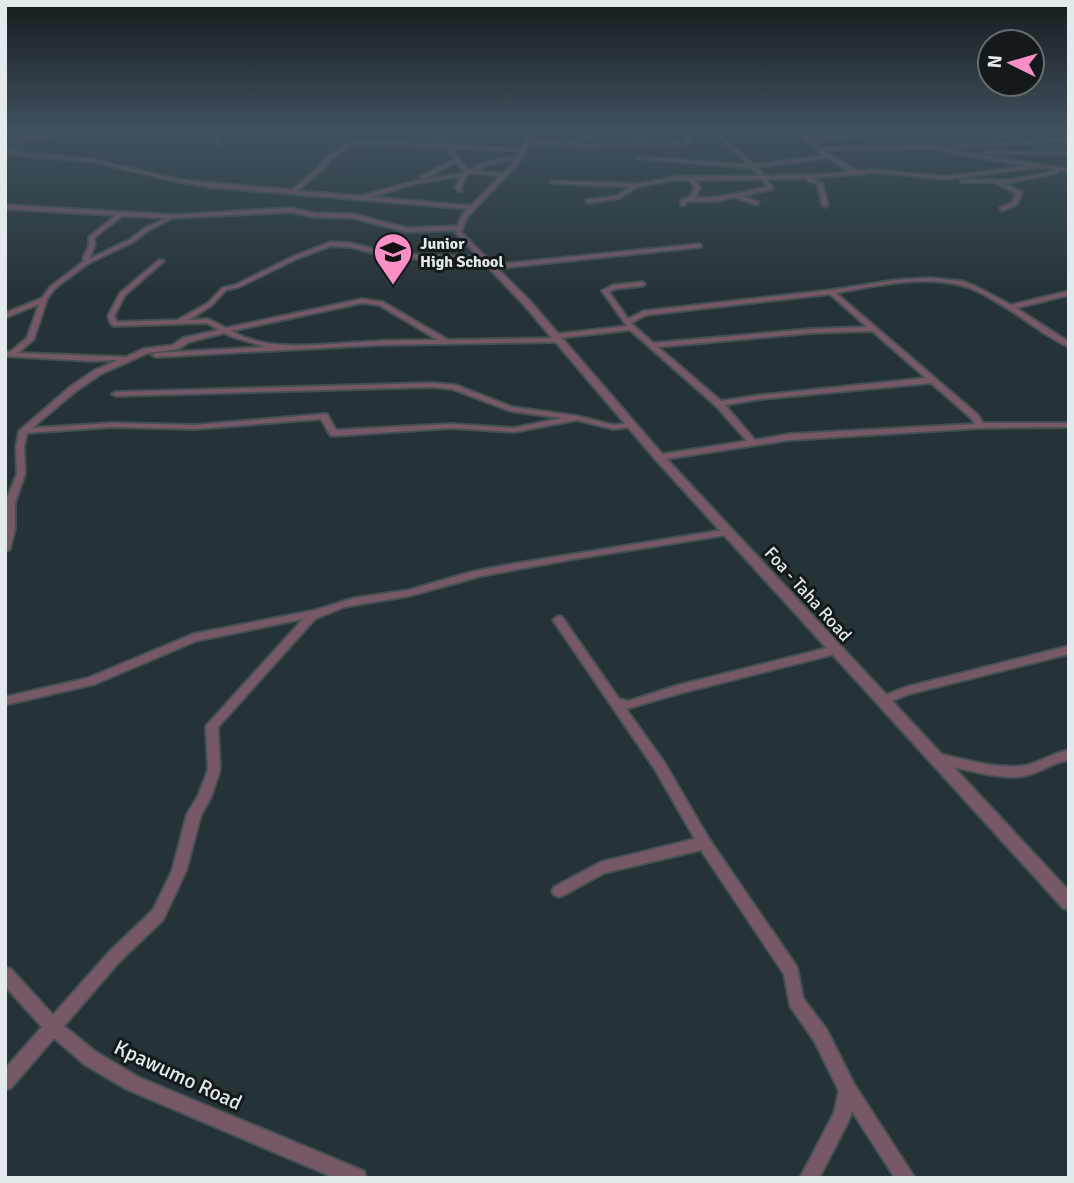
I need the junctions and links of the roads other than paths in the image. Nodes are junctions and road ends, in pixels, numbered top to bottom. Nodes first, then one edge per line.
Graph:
1 (207, 183) edge
2 (303, 183) edge
3 (411, 183) edge
4 (461, 183) edge
5 (496, 183) edge
6 (579, 183) edge
7 (654, 183) edge
8 (694, 183) edge
9 (767, 183) edge
10 (820, 183) edge
11 (994, 183) edge
12 (640, 186) junction
13 (460, 190) dead end
14 (293, 192) junction
15 (736, 196) junction
16 (359, 199) junction
17 (691, 200) junction
18 (588, 201) dead end
19 (757, 203) dead end
20 (683, 204) dead end
21 (825, 205) dead end
22 (5, 207) edge
23 (471, 207) junction
24 (1002, 209) dead end
25 (120, 215) junction
26 (175, 217) junction
27 (458, 228) junction
28 (699, 246) dead end
29 (484, 259) junction
30 (161, 261) dead end
31 (88, 262) junction
32 (491, 267) junction
33 (642, 284) dead end
34 (831, 292) junction
35 (1069, 293) edge
36 (44, 299) junction
37 (1010, 307) junction
38 (5, 316) edge
39 (178, 323) junction
40 (630, 325) junction
41 (874, 329) junction
42 (223, 331) junction
43 (558, 338) junction
44 (445, 341) junction
45 (654, 345) junction
46 (1069, 345) edge
47 (285, 350) junction
48 (9, 354) edge
49 (130, 357) junction
50 (933, 380) junction
51 (116, 394) dead end
52 (719, 404) junction
53 (577, 418) junction
54 (632, 425) junction
55 (1069, 425) edge
56 (981, 426) junction
57 (23, 431) junction
58 (752, 441) junction
59 (659, 457) junction
60 (729, 532) junction
61 (5, 549) edge
62 (320, 611) junction
63 (558, 621) dead end
64 (835, 650) junction
65 (1069, 650) edge
66 (5, 701) edge
67 (882, 701) junction
68 (617, 703) junction
69 (1069, 755) edge
70 (936, 758) junction
71 (704, 842) junction
72 (1061, 886) edge
73 (559, 891) dead end
74 (1069, 903) edge
75 (5, 974) edge
76 (53, 1027) junction
77 (5, 1082) edge
78 (848, 1090) junction
79 (357, 1178) edge
80 (809, 1178) edge
81 (906, 1178) edge

1 - 14 street
2 - 14 street
3 - 16 street
4 - 13 street
5 - 23 street
6 - 12 street
7 - 12 street
8 - 17 street
9 - 15 street
10 - 21 street
11 - 24 street
12 - 18 street
14 - 16 street
15 - 17 street
15 - 19 street
16 - 23 street
17 - 20 street
22 - 25 street
23 - 27 street
25 - 26 street
25 - 31 street
26 - 27 street
26 - 31 street
27 - 29 street, Foa - Taha Road
28 - 32 street
29 - 32 street, Foa - Taha Road
29 - 39 street
30 - 39 street
31 - 36 street
32 - 43 street, Foa - Taha Road
33 - 40 street
34 - 37 street
34 - 40 street
34 - 41 street
35 - 37 street
36 - 38 street
36 - 48 street
37 - 46 street
39 - 42 street
40 - 43 street
40 - 45 street
41 - 45 street
41 - 50 street
42 - 44 street
42 - 47 street
42 - 49 street
43 - 44 street
43 - 54 street, Foa - Taha Road
44 - 47 street
45 - 52 street
47 - 49 street
48 - 49 street
49 - 57 street
50 - 52 street
50 - 56 street
51 - 53 street
52 - 58 street
53 - 54 street
53 - 57 street
54 - 59 street, Foa - Taha Road
55 - 56 street
56 - 58 street
57 - 61 street
58 - 59 street
59 - 60 street, Foa - Taha Road
60 - 62 street
60 - 64 street, Foa - Taha Road
62 - 66 street
62 - 76 street
63 - 68 street
64 - 67 street, Foa - Taha Road
64 - 68 street
65 - 67 street
67 - 70 street, Foa - Taha Road
68 - 71 street
69 - 70 street
70 - 72 street, Foa - Taha Road
71 - 73 street
71 - 78 street
72 - 74 street, Foa - Taha Road
75 - 76 street, Kpawumo Road
76 - 77 street
76 - 79 street, Kpawumo Road
78 - 80 street
78 - 81 street

